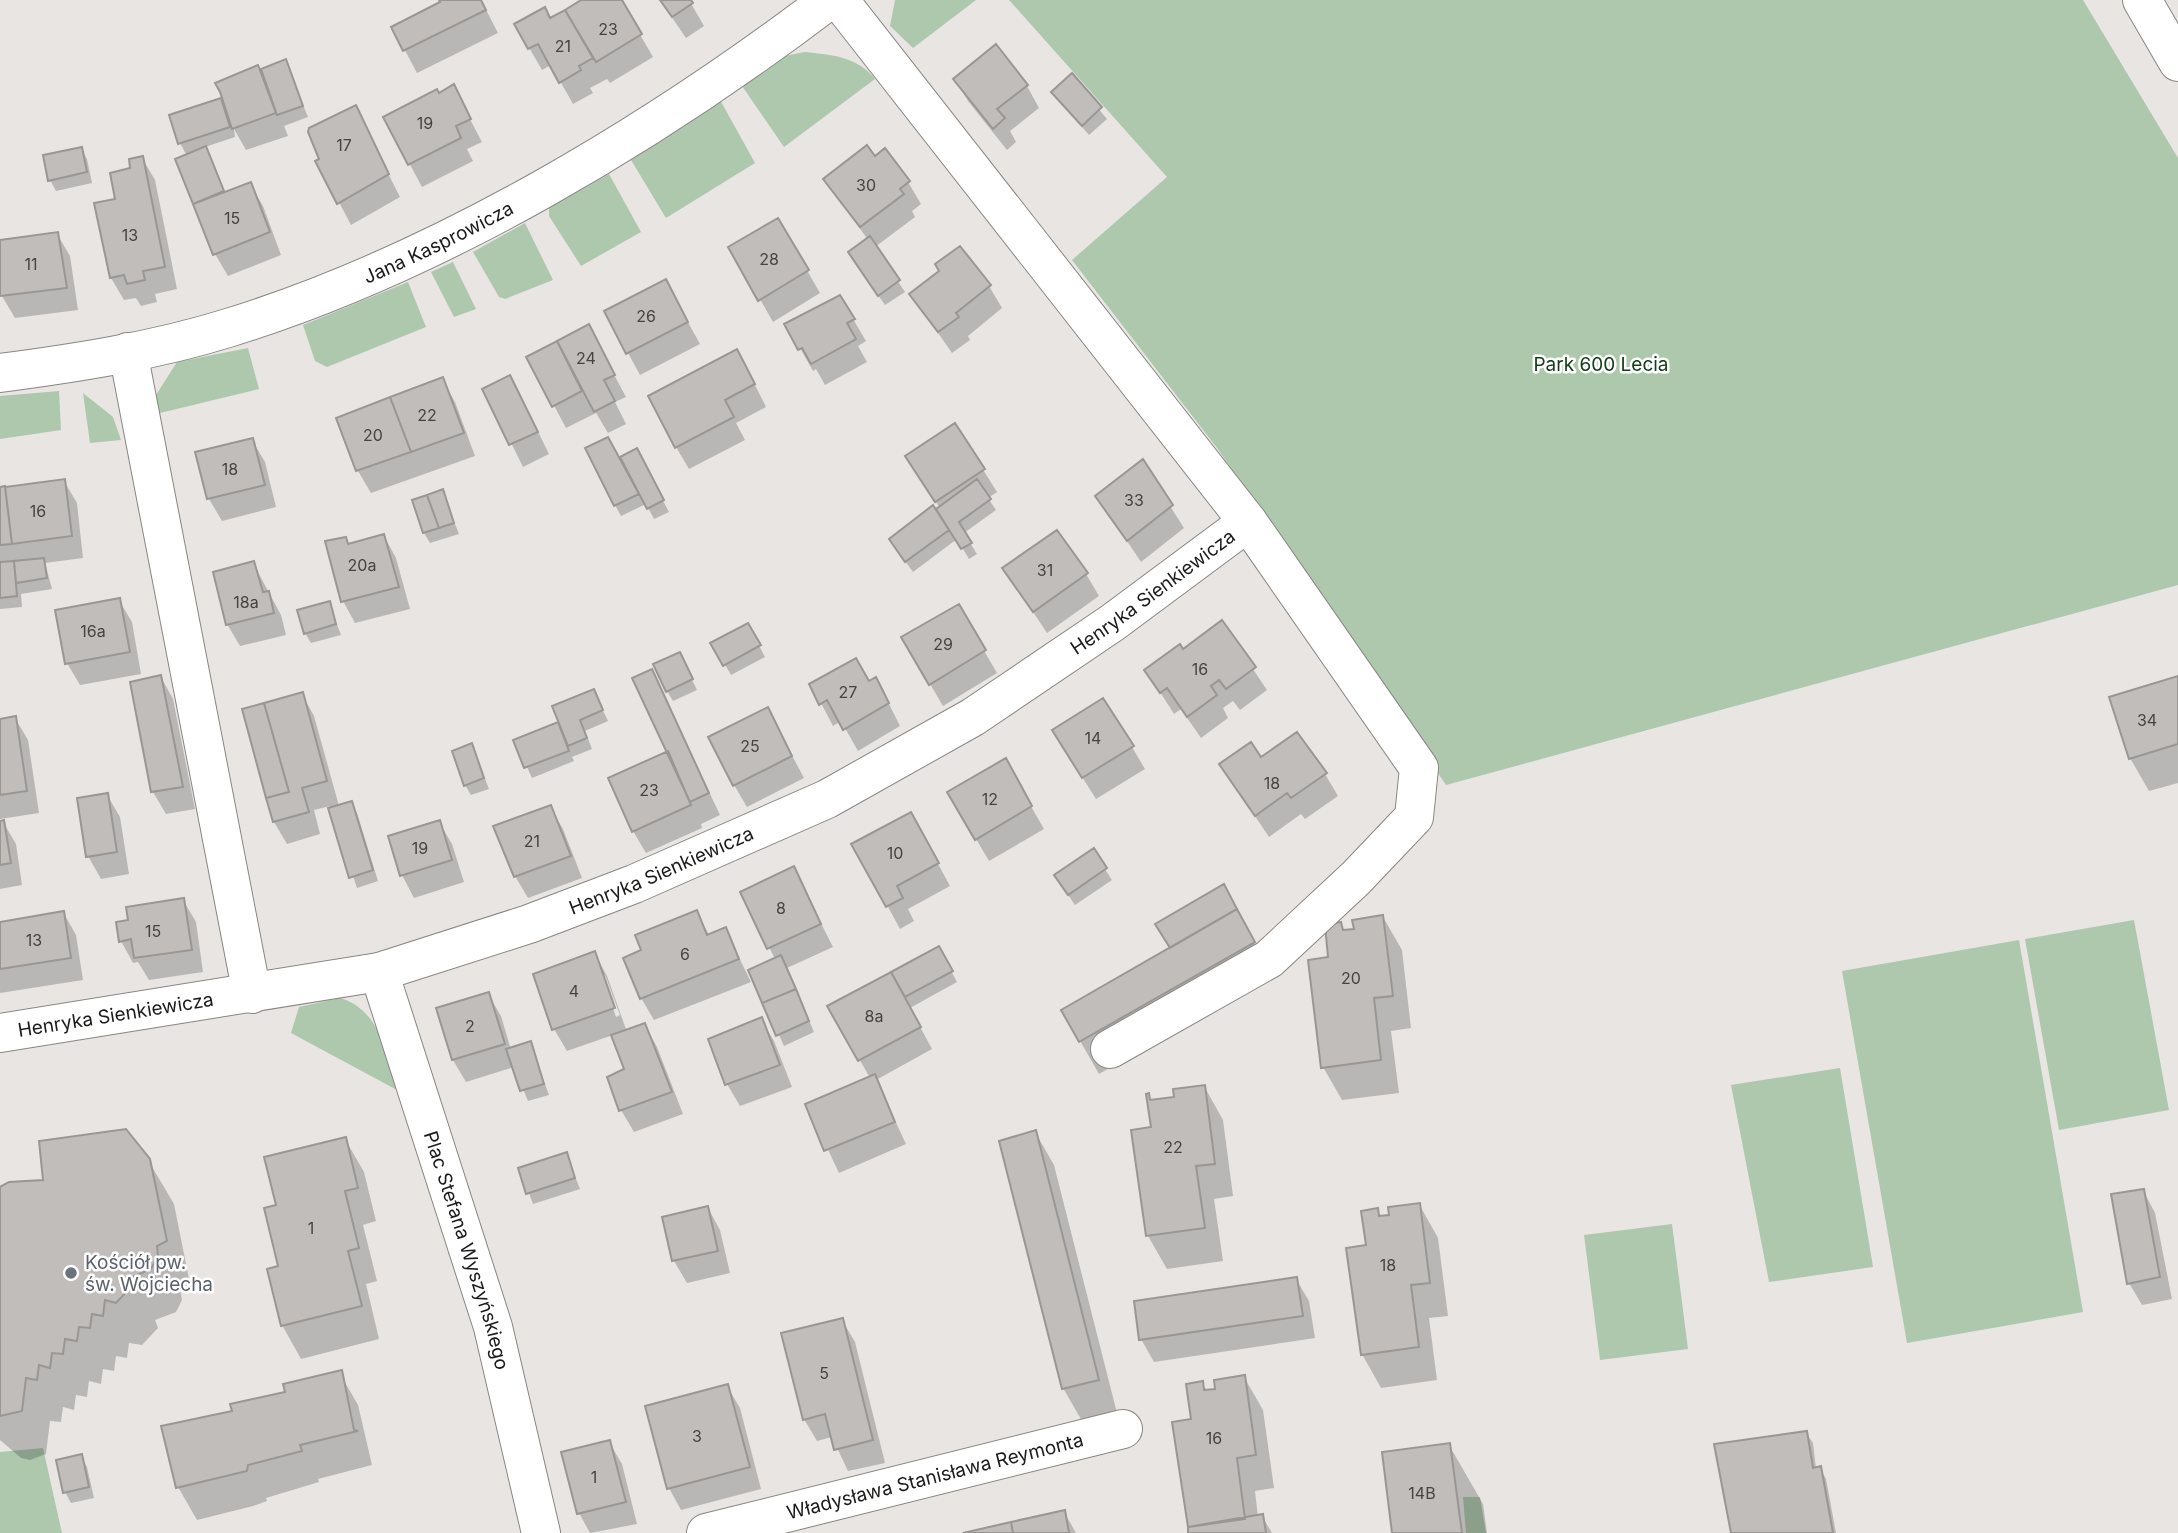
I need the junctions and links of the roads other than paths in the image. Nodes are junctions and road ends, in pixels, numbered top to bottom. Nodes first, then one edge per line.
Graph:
1 (829, 0) edge
2 (839, 0) edge
3 (2142, 0) edge
4 (2178, 62) edge
5 (128, 352) junction
6 (0, 373) edge
7 (1248, 522) junction
8 (379, 972) junction
9 (252, 994) junction
10 (0, 1033) edge
11 (1110, 1049) dead end
12 (1123, 1429) dead end
13 (541, 1533) edge
14 (706, 1533) edge

1 - 5 street, Jana Kasprowicza
2 - 7 street, Henryka Sienkiewicza
3 - 4 street
5 - 6 street, Jana Kasprowicza
5 - 9 street
7 - 8 street, Henryka Sienkiewicza
7 - 11 street, Henryka Sienkiewicza
8 - 9 street, Henryka Sienkiewicza
8 - 13 street, Plac Stefana Wyszyńskiego
9 - 10 street, Henryka Sienkiewicza
12 - 14 street, Władysława Stanisława Reymonta

